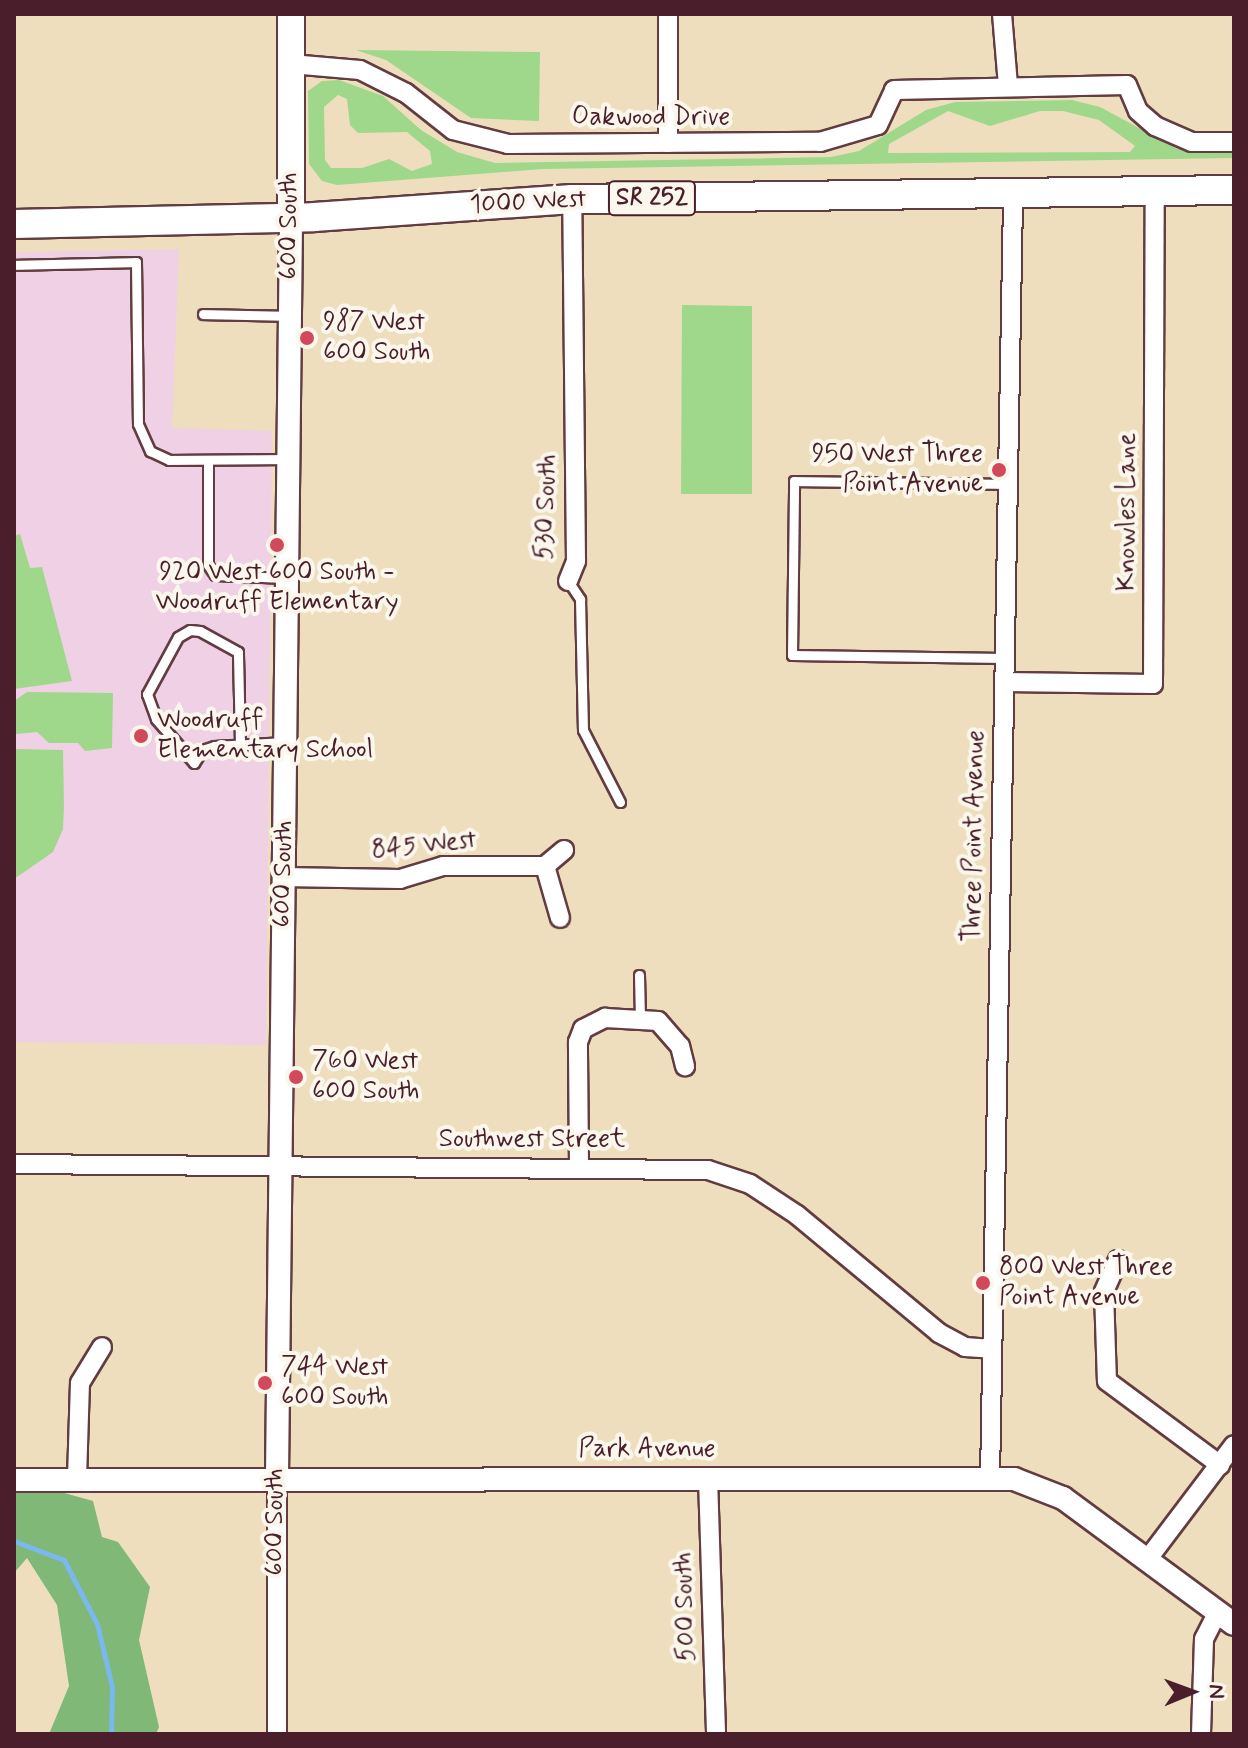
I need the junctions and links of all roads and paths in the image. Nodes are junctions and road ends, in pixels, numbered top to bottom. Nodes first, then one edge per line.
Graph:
1 (291, 14) edge
2 (668, 14) edge
3 (1002, 14) edge
4 (291, 64) junction
5 (1008, 86) junction
6 (1234, 142) edge
7 (668, 143) junction
8 (1234, 190) edge
9 (1155, 192) junction
10 (1013, 195) junction
11 (572, 199) junction
12 (291, 218) junction
13 (14, 224) edge
14 (14, 265) edge
15 (203, 314) dead end
16 (290, 316) junction
17 (290, 459) junction
18 (208, 460) junction
19 (1008, 484) junction
20 (288, 578) junction
21 (568, 581) joint
22 (1005, 658) junction
23 (1004, 682) junction
24 (285, 742) junction
25 (240, 743) junction
26 (620, 802) dead end
27 (564, 850) dead end
28 (545, 866) junction
29 (283, 877) junction
30 (560, 918) dead end
31 (639, 975) dead end
32 (640, 1018) junction
33 (685, 1066) dead end
34 (14, 1164) edge
35 (281, 1164) junction
36 (579, 1166) junction
37 (1118, 1260) dead end
38 (102, 1347) dead end
39 (992, 1349) junction
40 (1234, 1445) edge
41 (1220, 1465) junction
42 (277, 1476) junction
43 (77, 1478) junction
44 (708, 1478) junction
45 (990, 1479) junction
46 (14, 1480) edge
47 (1147, 1560) junction
48 (1226, 1618) edge
49 (277, 1734) edge
50 (716, 1734) edge
51 (1201, 1734) edge

1 - 4 main road, 600 South
2 - 7 street
3 - 5 street
4 - 7 street, Oakwood Drive
4 - 12 main road, 600 South
5 - 6 street
5 - 7 street, Oakwood Drive
8 - 9 main road, 1000 West / SR 252
9 - 10 main road, 1000 West / SR 252
9 - 23 street, Knowles Lane
10 - 11 main road, 1000 West / SR 252
10 - 19 street, Three Point Avenue
11 - 12 main road, 1000 West / SR 252
11 - 21 street, 530 South
12 - 13 main road, 1000 West / SR 252
12 - 16 street, 600 South
14 - 18 lane
15 - 16 lane
16 - 17 street, 600 South
17 - 18 lane
17 - 20 street, 600 South
18 - 20 lane
19 - 22 street, Three Point Avenue
19 - 22 lane
20 - 24 street, 600 South
21 - 26 lane, 530 South
22 - 23 street, Three Point Avenue
23 - 39 street, Three Point Avenue
24 - 25 lane
24 - 29 street, 600 South
25 - 25 lane
27 - 28 street
28 - 29 street, 845 West
28 - 30 street
29 - 35 street, 600 South
31 - 32 lane
32 - 33 street
32 - 36 street
34 - 35 street, Southwest Street
35 - 36 street, Southwest Street
35 - 42 street, 600 South
36 - 39 street, Southwest Street
37 - 41 street
38 - 43 street
39 - 45 street, Three Point Avenue
40 - 41 street
41 - 47 street
42 - 43 street, Park Avenue
42 - 44 street, Park Avenue
42 - 49 street, 600 South
43 - 46 street, Park Avenue
44 - 45 street, Park Avenue
44 - 50 street, 500 South
45 - 47 street, Park Avenue
47 - 48 street, Park Avenue
48 - 51 street

